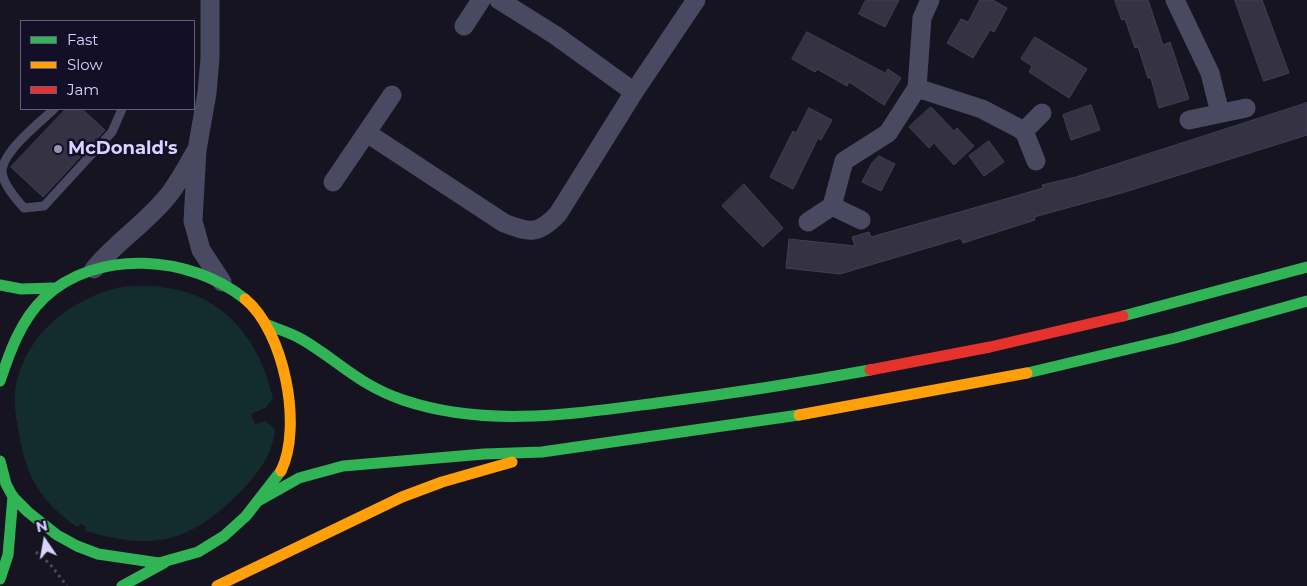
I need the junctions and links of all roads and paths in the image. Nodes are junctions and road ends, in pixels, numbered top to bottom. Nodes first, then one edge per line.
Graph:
1 (210, 0) edge
2 (482, 0) edge
3 (499, 0) edge
4 (696, 0) edge
5 (930, 0) edge
6 (1175, 0) edge
7 (464, 26) dead end
8 (917, 88) junction
9 (634, 92) junction
10 (392, 95) dead end
11 (1246, 108) dead end
12 (53, 110) edge
13 (122, 110) edge
14 (1042, 112) dead end
15 (1220, 113) junction
16 (1189, 120) dead end
17 (1024, 131) junction
18 (366, 133) junction
19 (197, 150) junction
20 (1036, 161) dead end
21 (333, 182) dead end
22 (832, 206) junction
23 (861, 220) dead end
24 (808, 222) dead end
25 (1307, 267) edge
26 (94, 269) junction
27 (224, 284) junction
28 (0, 285) edge
29 (53, 288) junction
30 (1307, 302) edge
31 (268, 325) junction
32 (0, 381) edge
33 (542, 452) junction
34 (0, 461) edge
35 (13, 496) junction
36 (260, 500) junction
37 (32, 548) dead end
38 (164, 563) junction
39 (0, 579) edge
40 (67, 586) edge
41 (122, 586) edge
42 (217, 586) edge

1 - 19 street
2 - 7 street
3 - 9 street
4 - 9 street
5 - 8 street
6 - 15 street
8 - 17 street
8 - 22 street
9 - 18 street
10 - 18 street
11 - 15 street
12 - 13 lane
14 - 17 street
15 - 16 street
17 - 20 street
18 - 21 street
19 - 26 street
19 - 27 street
22 - 23 street
22 - 24 street
25 - 31 highway
26 - 27 highway
26 - 29 highway
27 - 31 highway
28 - 29 highway
29 - 32 highway
30 - 33 highway
31 - 36 highway
33 - 36 highway
33 - 42 highway
34 - 35 highway
35 - 38 highway
35 - 39 highway
36 - 38 highway
37 - 40 path
38 - 41 highway

